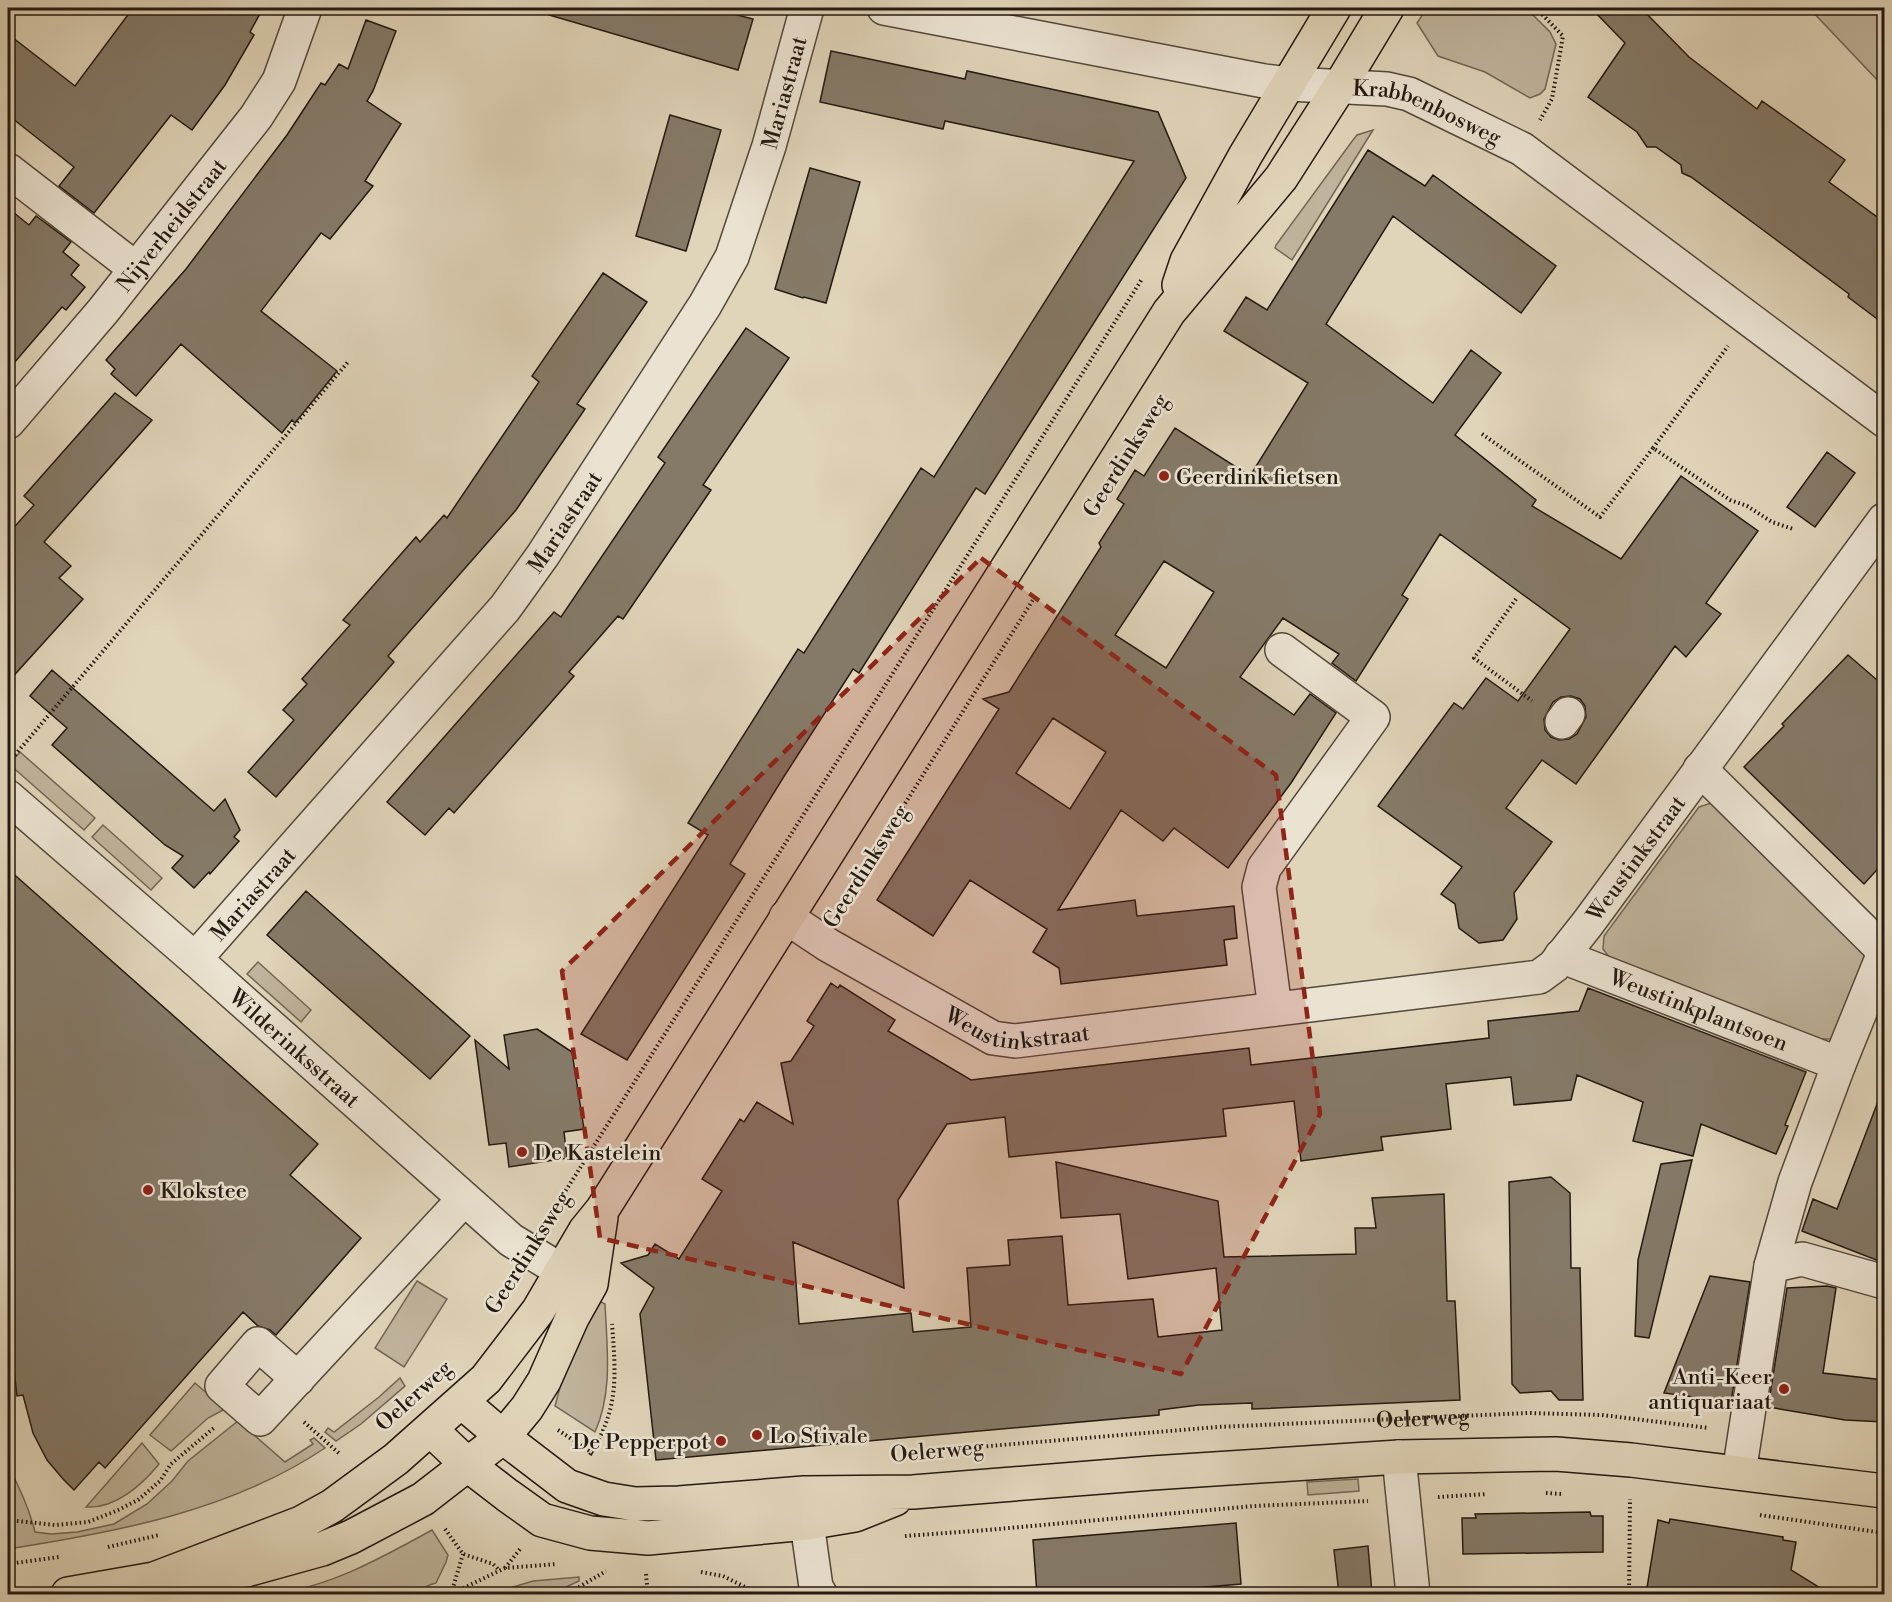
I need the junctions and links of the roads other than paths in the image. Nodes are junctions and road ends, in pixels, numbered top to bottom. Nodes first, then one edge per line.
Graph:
1 (305, 8) edge
2 (807, 8) edge
3 (884, 8) edge
4 (1334, 8) edge
5 (1387, 8) edge
6 (1289, 84) junction
7 (1340, 86) junction
8 (8, 170) edge
9 (136, 269) junction
10 (1169, 312) junction
11 (1884, 420) edge
12 (8, 422) edge
13 (1884, 520) edge
14 (1282, 650) dead end
15 (1700, 770) junction
16 (8, 797) edge
17 (786, 917) junction
18 (1884, 952) edge
19 (1561, 956) junction
20 (195, 960) junction
21 (1275, 1009) junction
22 (1839, 1064) junction
23 (464, 1199) junction
24 (1771, 1266) junction
25 (576, 1277) junction
26 (1884, 1282) edge
27 (289, 1389) junction
28 (462, 1402) junction
29 (430, 1429) junction
30 (503, 1437) junction
31 (1399, 1457) junction
32 (468, 1465) junction
33 (1739, 1473) junction
34 (1884, 1491) edge
35 (913, 1492) junction
36 (807, 1523) junction
37 (154, 1579) junction
38 (68, 1594) edge
39 (820, 1594) edge
40 (1413, 1594) edge

1 - 9 street, Nijverheidstraat
2 - 20 street, Mariastraat
3 - 6 street, Krabbenbosweg
4 - 6 main road, Geerdinksweg
5 - 7 main road, Geerdinksweg
6 - 7 street, Krabbenbosweg
6 - 10 main road, Geerdinksweg
7 - 10 main road, Geerdinksweg
7 - 11 street, Krabbenbosweg
8 - 9 street
9 - 12 street, Nijverheidstraat
10 - 17 main road, Geerdinksweg
13 - 15 street, Weustinkstraat
14 - 21 street
15 - 18 street
15 - 19 street, Weustinkstraat
16 - 20 street, Wilderinksstraat
17 - 21 street, Weustinkstraat
17 - 25 main road, Geerdinksweg
18 - 22 street
19 - 21 street, Weustinkstraat
19 - 22 street, Weustinkplantsoen
20 - 23 street, Wilderinksstraat
22 - 24 street
23 - 25 street, Wilderinksstraat
23 - 27 street
24 - 26 street
24 - 33 street
25 - 28 main road, Geerdinksweg
25 - 30 main road, Geerdinksweg
27 - 27 street
28 - 29 main road, Oelerweg
28 - 30 main road, Oelerweg
29 - 32 main road, Oelerweg
29 - 37 main road, Oelerweg
30 - 32 main road, Geerdinksweg
30 - 35 main road, Oelerweg
31 - 33 main road, Oelerweg
31 - 35 main road, Oelerweg
31 - 40 street
32 - 36 main road, Oelerweg
32 - 37 main road, Oelerweg
33 - 34 main road, Oelerweg
35 - 36 main road, Oelerweg
36 - 39 street
37 - 38 main road, Oelerweg

